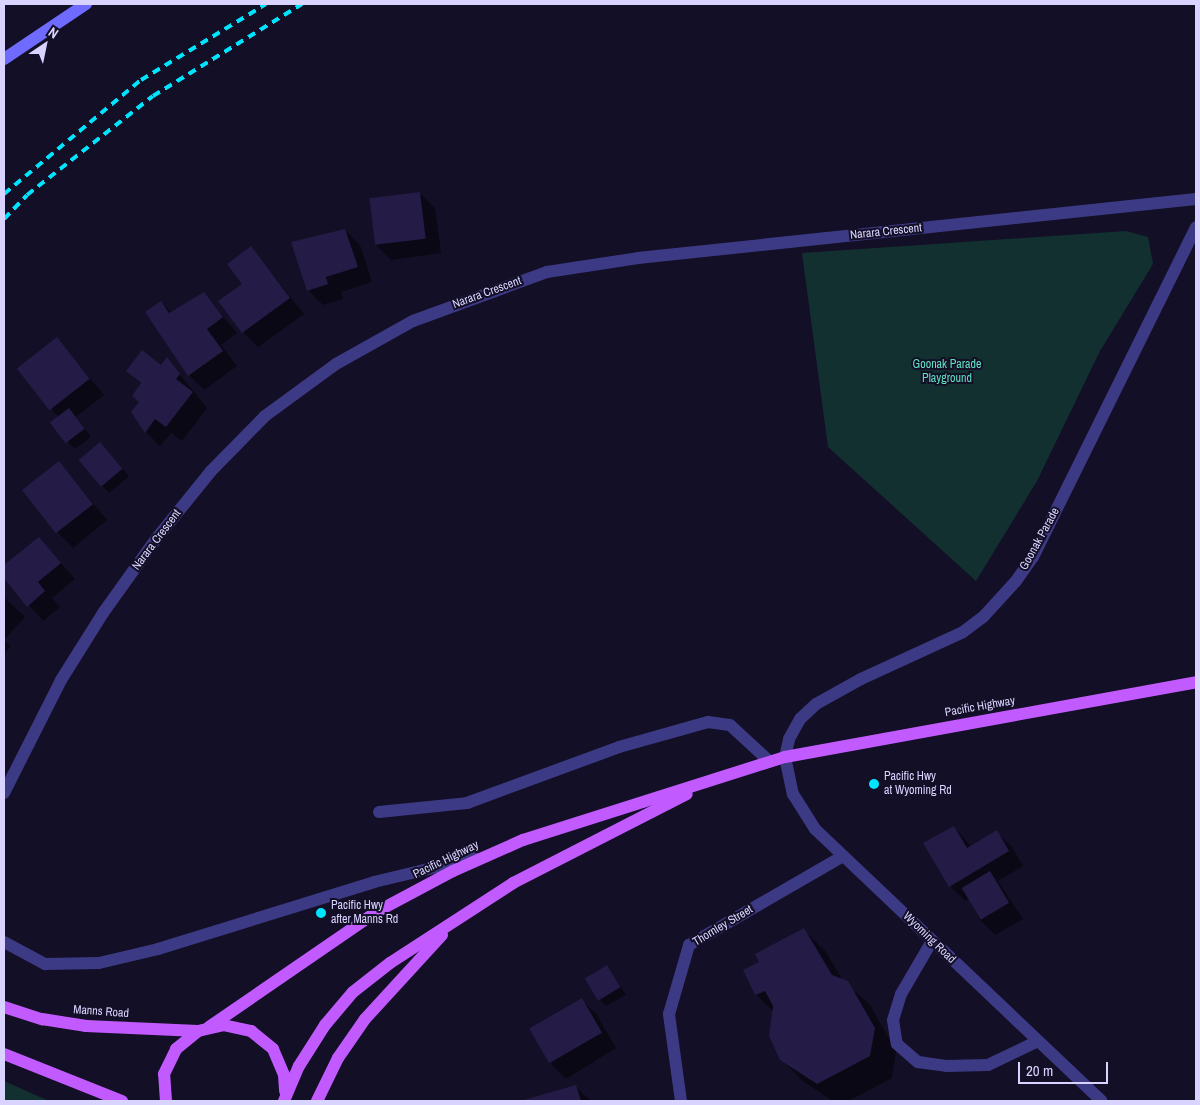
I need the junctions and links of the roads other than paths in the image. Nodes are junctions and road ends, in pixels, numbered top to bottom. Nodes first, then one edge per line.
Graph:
1 (86, 4) edge
2 (4, 59) edge
3 (1196, 199) edge
4 (1196, 227) edge
5 (1196, 682) edge
6 (785, 757) junction
7 (769, 762) junction
8 (724, 776) junction
9 (4, 793) edge
10 (378, 812) dead end
11 (482, 856) junction
12 (843, 856) junction
13 (466, 913) junction
14 (932, 941) junction
15 (4, 942) edge
16 (4, 1007) edge
17 (203, 1029) junction
18 (1038, 1041) junction
19 (4, 1054) edge
20 (122, 1101) edge
21 (166, 1101) edge
22 (284, 1101) edge
23 (317, 1101) edge
24 (682, 1101) edge
25 (1102, 1101) edge

1 - 2 main road
3 - 9 street, Narara Crescent
4 - 6 street, Goonak Parade
5 - 6 main road, Pacific Highway
6 - 7 main road, Pacific Highway
6 - 12 street, Wyoming Road
7 - 8 main road, Pacific Highway
7 - 10 street
8 - 11 main road, Pacific Highway
8 - 13 main road, Pacific Highway
11 - 15 street
11 - 17 main road, Pacific Highway
12 - 14 street, Wyoming Road
12 - 24 street, Thornley Street
13 - 22 main road, Pacific Highway
13 - 23 main road
14 - 18 street, Wyoming Road
14 - 18 street
16 - 17 main road, Manns Road
17 - 21 main road, Pacific Highway
17 - 22 main road, Manns Road
18 - 25 street, Wyoming Road
19 - 20 main road

